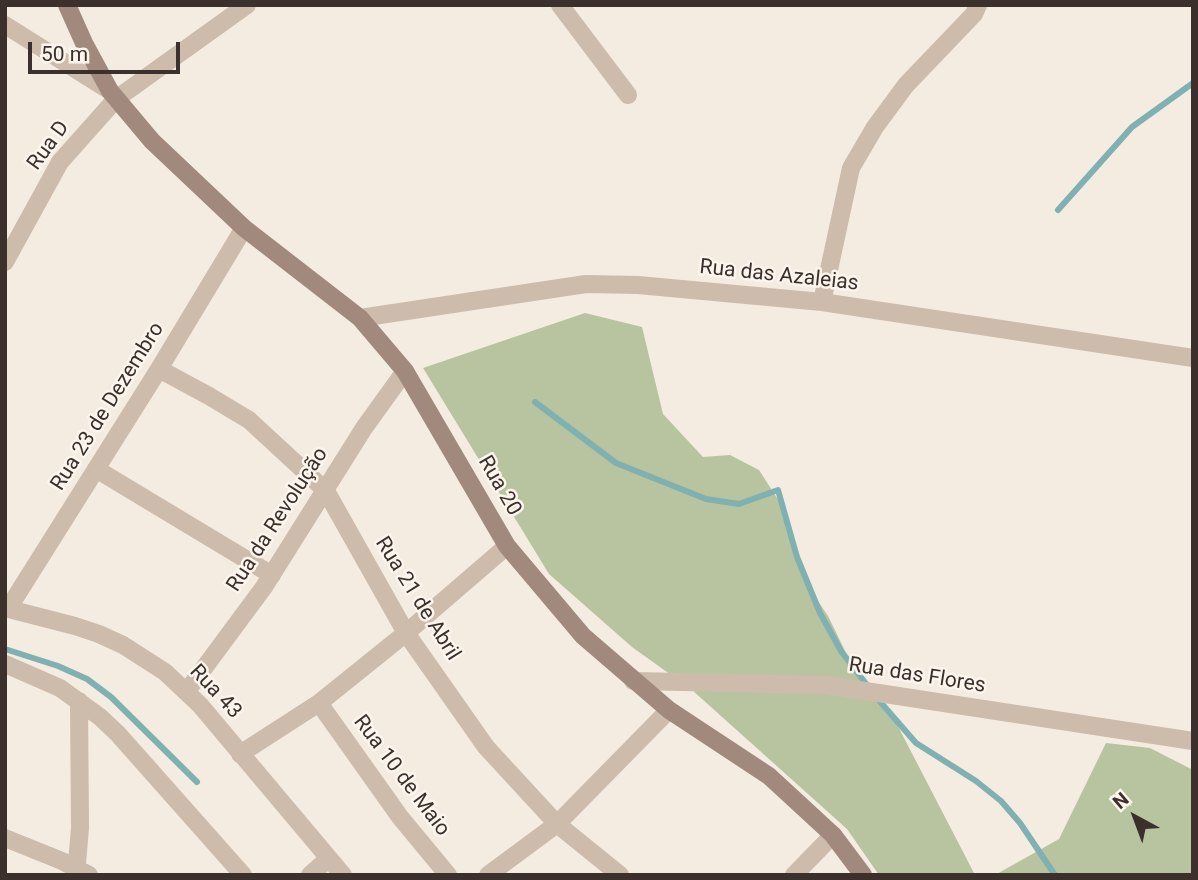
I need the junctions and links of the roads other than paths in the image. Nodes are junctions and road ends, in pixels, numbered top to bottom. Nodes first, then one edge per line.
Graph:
1 (67, 5) edge
2 (247, 5) edge
3 (560, 5) edge
4 (978, 5) edge
5 (5, 25) edge
6 (113, 95) junction
7 (628, 95) dead end
8 (244, 228) junction
9 (5, 262) edge
10 (822, 302) junction
11 (360, 318) junction
12 (1193, 358) edge
13 (159, 369) junction
14 (405, 371) junction
15 (96, 469) junction
16 (326, 491) junction
17 (507, 546) junction
18 (272, 575) junction
19 (6, 609) edge
20 (406, 633) junction
21 (5, 664) edge
22 (633, 681) junction
23 (187, 691) junction
24 (79, 701) junction
25 (319, 703) junction
26 (669, 709) junction
27 (1193, 741) edge
28 (240, 754) junction
29 (557, 824) junction
30 (833, 835) junction
31 (5, 838) edge
32 (328, 859) junction
33 (81, 873) edge
34 (243, 875) edge
35 (310, 875) edge
36 (343, 875) edge
37 (449, 875) edge
38 (488, 875) edge
39 (620, 875) edge
40 (794, 875) edge
41 (863, 875) edge

1 - 6 street, Rua 20
2 - 6 street
3 - 7 street
4 - 10 street
5 - 6 street
6 - 8 street, Rua 20
6 - 9 street, Rua D
8 - 11 street, Rua 20
8 - 13 street, Rua 23 de Dezembro
10 - 11 street, Rua das Azaleias
10 - 12 street, Rua das Azaleias
11 - 14 street, Rua 20
13 - 15 street, Rua 23 de Dezembro
13 - 16 street, Rua 21 de Abril
14 - 16 street, Rua da Revolução
14 - 17 street, Rua 20
15 - 18 street
15 - 19 street, Rua 23 de Dezembro
16 - 18 street, Rua da Revolução
16 - 20 street, Rua 21 de Abril
17 - 20 street
17 - 22 street, Rua 20
18 - 23 street, Rua da Revolução
19 - 23 street, Rua 43
20 - 25 street
20 - 29 street, Rua 21 de Abril
21 - 24 street
22 - 26 street, Rua 20
22 - 27 street, Rua das Flores
23 - 28 street, Rua 43
24 - 33 street
24 - 34 street
25 - 28 street
25 - 37 street, Rua 10 de Maio
26 - 29 street
26 - 30 street, Rua 20
28 - 32 street, Rua 43
29 - 38 street
29 - 39 street, Rua 21 de Abril
30 - 40 street
30 - 41 street, Rua 20
31 - 33 street
32 - 35 street
32 - 36 street, Rua 43

